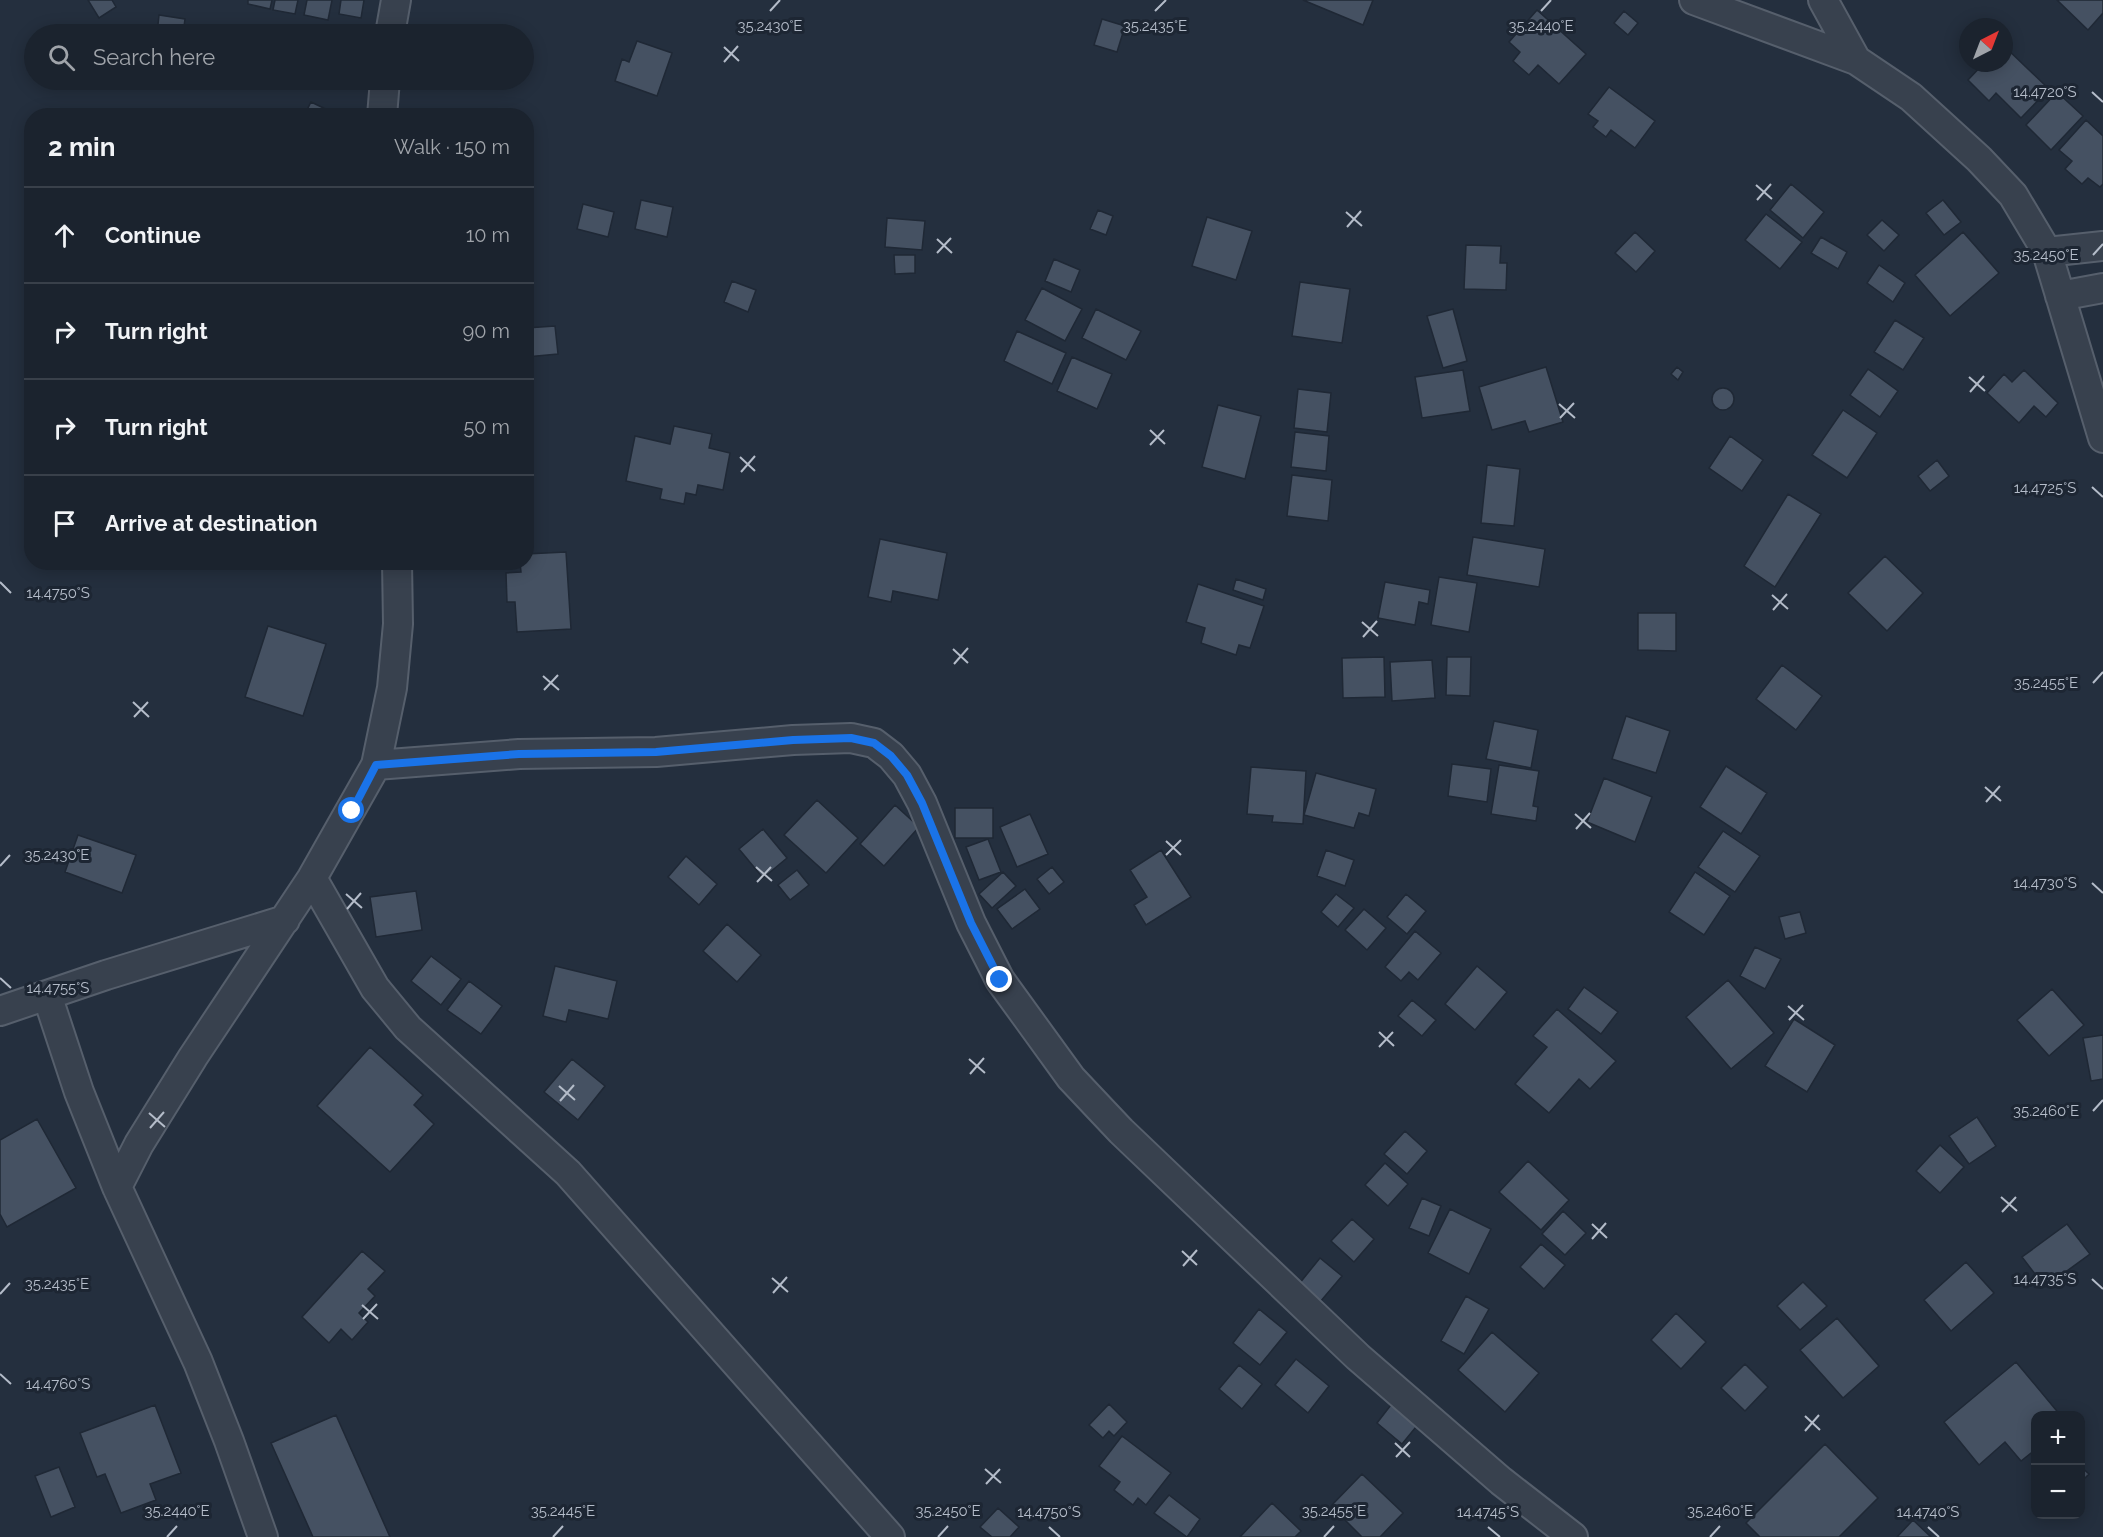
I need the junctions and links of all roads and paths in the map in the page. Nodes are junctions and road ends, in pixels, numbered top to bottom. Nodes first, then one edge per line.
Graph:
1 (396, 0) edge
2 (1694, 0) edge
3 (1823, 0) edge
4 (392, 24) edge
5 (1856, 60) junction
6 (384, 90) edge
7 (383, 108) edge
8 (2103, 246) edge
9 (2047, 252) junction
10 (2103, 288) edge
11 (2060, 296) junction
12 (2103, 438) edge
13 (397, 570) edge
14 (376, 765) junction
15 (312, 879) junction
16 (285, 920) junction
17 (47, 994) junction
18 (0, 1011) edge
19 (117, 1187) junction
20 (262, 1537) edge
21 (890, 1537) edge
22 (1573, 1537) edge

1 - 4 street
2 - 5 street
3 - 5 street
5 - 9 street
6 - 7 street
8 - 9 street
9 - 11 street
10 - 11 street
11 - 12 street
13 - 14 street
14 - 15 street
14 - 22 street
15 - 16 street
15 - 21 street
16 - 17 street
16 - 19 street
17 - 18 street
17 - 19 street
19 - 20 street

